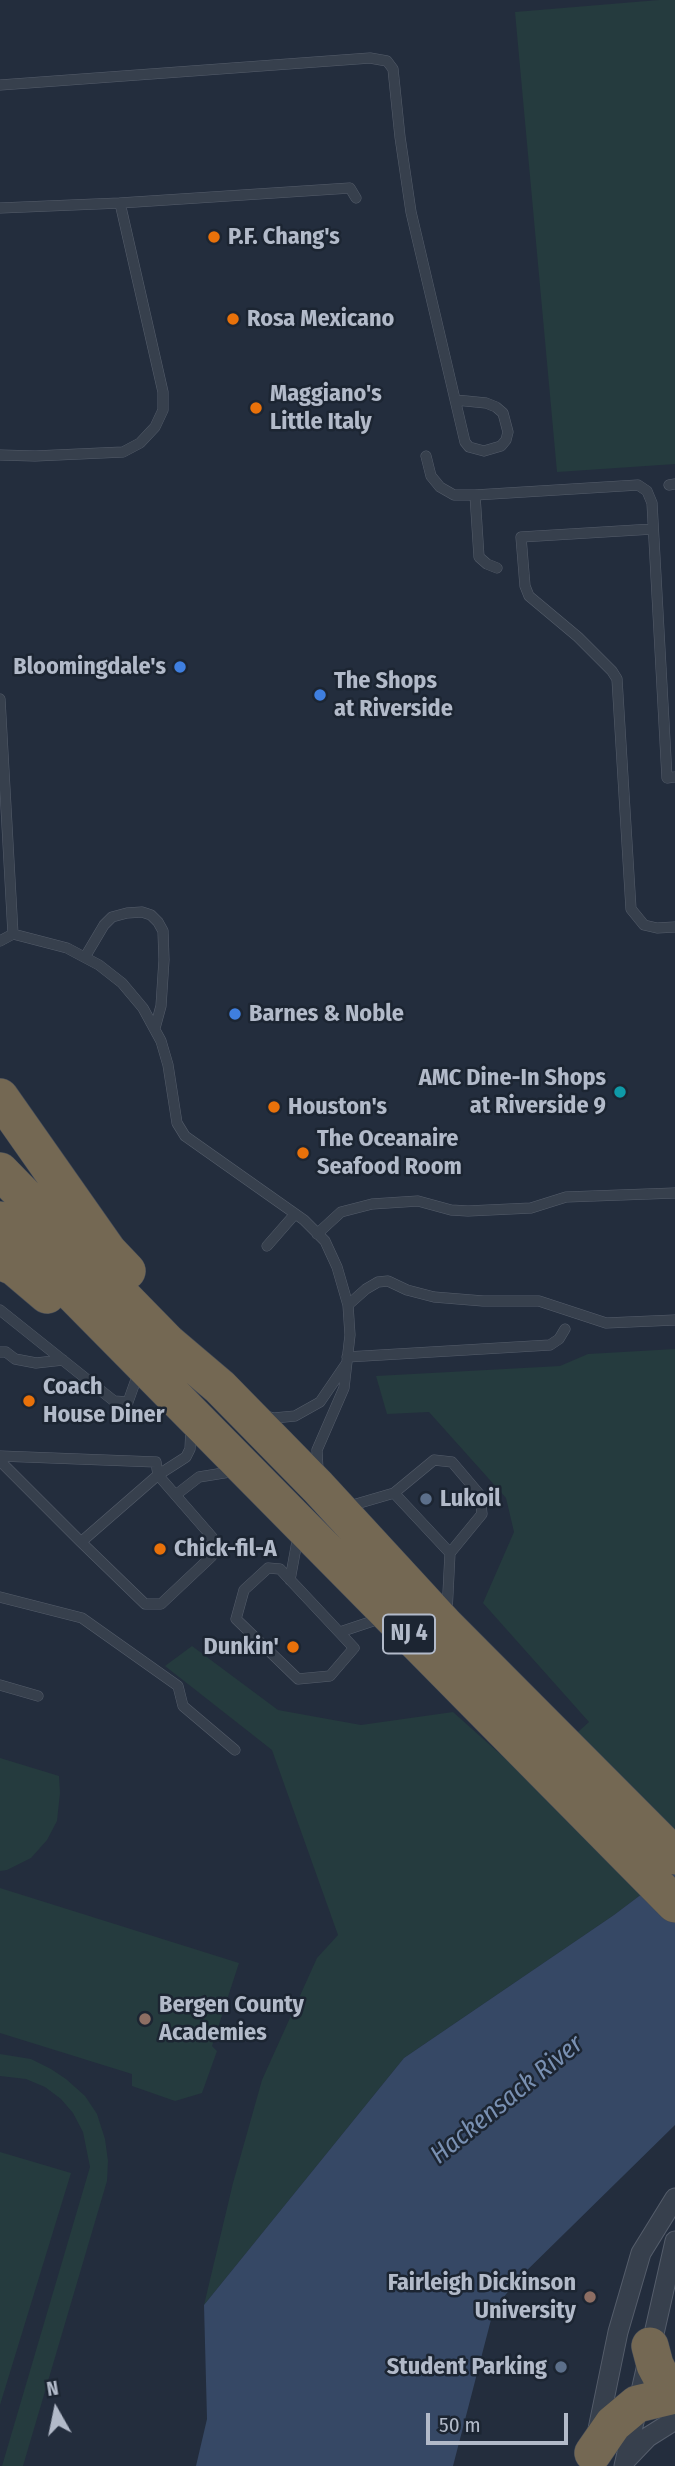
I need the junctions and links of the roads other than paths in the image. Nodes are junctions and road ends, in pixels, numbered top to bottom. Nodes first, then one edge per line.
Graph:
1 (0, 85) edge
2 (356, 198) dead end
3 (120, 203) junction
4 (0, 208) edge
5 (456, 400) junction
6 (0, 455) edge
7 (426, 456) dead end
8 (475, 495) junction
9 (653, 529) junction
10 (497, 568) dead end
11 (0, 699) edge
12 (675, 778) edge
13 (675, 927) edge
14 (13, 934) junction
15 (0, 942) edge
16 (85, 957) junction
17 (155, 1028) junction
18 (0, 1097) edge
19 (0, 1171) edge
20 (675, 1193) edge
21 (295, 1214) junction
22 (0, 1220) edge
23 (317, 1234) junction
24 (267, 1245) dead end
25 (0, 1261) edge
26 (348, 1305) junction
27 (0, 1310) edge
28 (675, 1320) edge
29 (565, 1329) dead end
30 (0, 1352) edge
31 (63, 1360) junction
32 (347, 1360) junction
33 (142, 1364) junction
34 (231, 1399) junction
35 (193, 1414) junction
36 (0, 1459) edge
37 (247, 1469) junction
38 (158, 1475) junction
39 (394, 1493) junction
40 (177, 1494) junction
41 (329, 1498) junction
42 (300, 1522) junction
43 (81, 1542) junction
44 (450, 1553) junction
45 (290, 1580) junction
46 (0, 1597) edge
47 (391, 1615) junction
48 (446, 1626) junction
49 (340, 1632) junction
50 (0, 1685) edge
51 (38, 1696) dead end
52 (235, 1750) dead end
53 (675, 1856) edge
54 (675, 1904) edge
55 (675, 2199) edge
56 (675, 2242) edge
57 (650, 2346) junction
58 (675, 2394) edge
59 (637, 2404) junction
60 (675, 2420) edge
61 (608, 2461) edge

1 - 5 lane
2 - 3 lane
3 - 4 lane
3 - 6 lane
5 - 5 lane
7 - 8 lane
8 - 9 lane
8 - 10 lane
9 - 12 lane
9 - 13 lane
11 - 14 lane
14 - 15 lane
14 - 16 lane
16 - 17 lane
16 - 17 lane
17 - 21 lane
18 - 34 highway
19 - 34 highway, NJ 4
20 - 23 lane
21 - 23 lane
21 - 24 lane
22 - 33 highway, NJ 4
23 - 26 lane
25 - 33 highway
26 - 28 lane
26 - 32 lane
27 - 31 lane
29 - 32 lane
30 - 31 lane
31 - 33 lane
32 - 34 lane
32 - 41 lane
33 - 35 highway, NJ 4
34 - 41 highway, NJ 4
35 - 37 highway, NJ 4
35 - 38 lane
36 - 38 lane
36 - 43 lane
37 - 40 lane
37 - 42 highway, NJ 4
38 - 40 lane
38 - 43 lane
39 - 41 lane
39 - 44 lane
39 - 44 lane
40 - 43 lane
41 - 48 highway, NJ 4
42 - 45 lane
42 - 47 highway, NJ 4
44 - 48 lane
45 - 49 lane
45 - 49 lane
46 - 52 lane
47 - 49 lane
47 - 54 highway, NJ 4
48 - 53 highway, NJ 4
50 - 51 lane
55 - 61 street
56 - 57 street
57 - 58 highway
57 - 59 street
58 - 59 highway
59 - 61 highway
60 - 61 street

